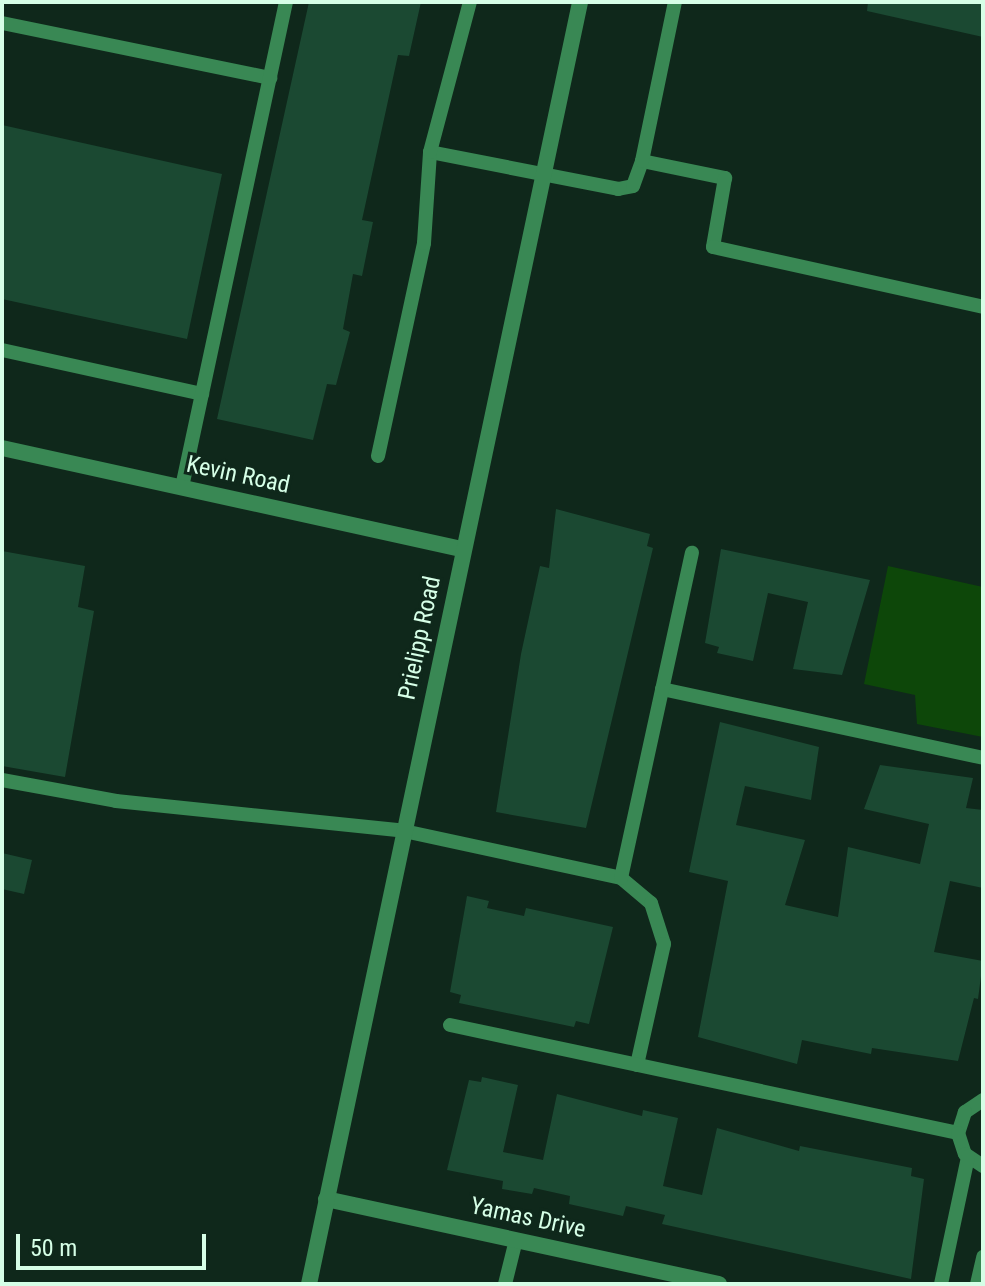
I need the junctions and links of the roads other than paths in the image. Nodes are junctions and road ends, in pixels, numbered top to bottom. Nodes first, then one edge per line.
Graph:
1 (286, 2) edge
2 (470, 2) edge
3 (580, 2) edge
4 (675, 2) edge
5 (2, 23) edge
6 (270, 78) junction
7 (430, 152) junction
8 (642, 161) junction
9 (543, 177) junction
10 (983, 307) edge
11 (2, 350) edge
12 (202, 394) junction
13 (2, 448) edge
14 (378, 456) dead end
15 (182, 487) junction
16 (463, 549) junction
17 (692, 553) dead end
18 (662, 689) junction
19 (983, 758) edge
20 (2, 780) edge
21 (404, 831) junction
22 (621, 878) junction
23 (450, 1025) dead end
24 (637, 1065) junction
25 (983, 1100) edge
26 (958, 1133) junction
27 (968, 1157) junction
28 (983, 1166) edge
29 (326, 1199) junction
30 (516, 1240) junction
31 (983, 1257) edge
32 (309, 1284) edge
33 (505, 1284) edge
34 (719, 1284) edge
35 (941, 1284) edge
36 (977, 1284) edge

1 - 6 lane
2 - 7 lane
3 - 9 street, Prielipp Road
4 - 8 lane
5 - 6 lane
6 - 12 lane
7 - 9 lane
7 - 14 lane
8 - 9 lane
8 - 10 lane
9 - 16 street, Prielipp Road
11 - 12 lane
12 - 15 lane
13 - 15 street, Kevin Road
15 - 16 street, Kevin Road
16 - 21 street, Prielipp Road
17 - 18 lane
18 - 19 lane
18 - 22 lane
20 - 21 lane
21 - 22 lane
21 - 29 street, Prielipp Road
22 - 24 lane
23 - 24 lane
24 - 26 lane
25 - 26 lane
26 - 27 lane
27 - 28 lane
27 - 35 lane
29 - 30 street, Yamas Drive
29 - 32 street, Prielipp Road
30 - 33 lane
30 - 34 street, Yamas Drive
31 - 36 lane

